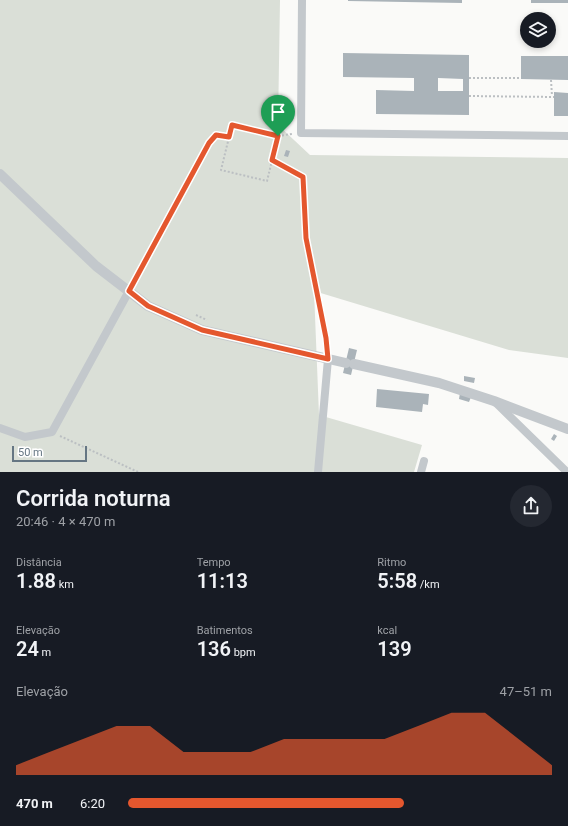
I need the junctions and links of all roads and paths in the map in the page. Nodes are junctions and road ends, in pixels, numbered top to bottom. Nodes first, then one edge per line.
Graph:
1 (302, 0) edge
2 (469, 78) dead end
3 (521, 78) dead end
4 (551, 80) dead end
5 (469, 96) dead end
6 (301, 133) junction
7 (278, 136) junction
8 (568, 136) edge
9 (229, 137) junction
10 (272, 160) junction
11 (0, 174) edge
12 (129, 291) junction
13 (191, 313) dead end
14 (213, 321) dead end
15 (323, 348) dead end
16 (328, 359) junction
17 (494, 401) junction
18 (0, 428) edge
19 (568, 430) edge
20 (52, 432) junction
21 (424, 461) dead end
22 (138, 472) edge
23 (318, 472) edge
24 (421, 472) edge
25 (567, 472) edge

1 - 6 street
2 - 3 path
4 - 5 path
6 - 7 path
6 - 8 street
7 - 9 path
7 - 10 path
9 - 10 path
9 - 12 path
10 - 16 path
11 - 12 street
12 - 16 street
12 - 20 street
13 - 14 path
15 - 16 path
16 - 17 street
16 - 23 street
17 - 19 street
17 - 25 street
18 - 20 street
20 - 22 path
21 - 24 street

